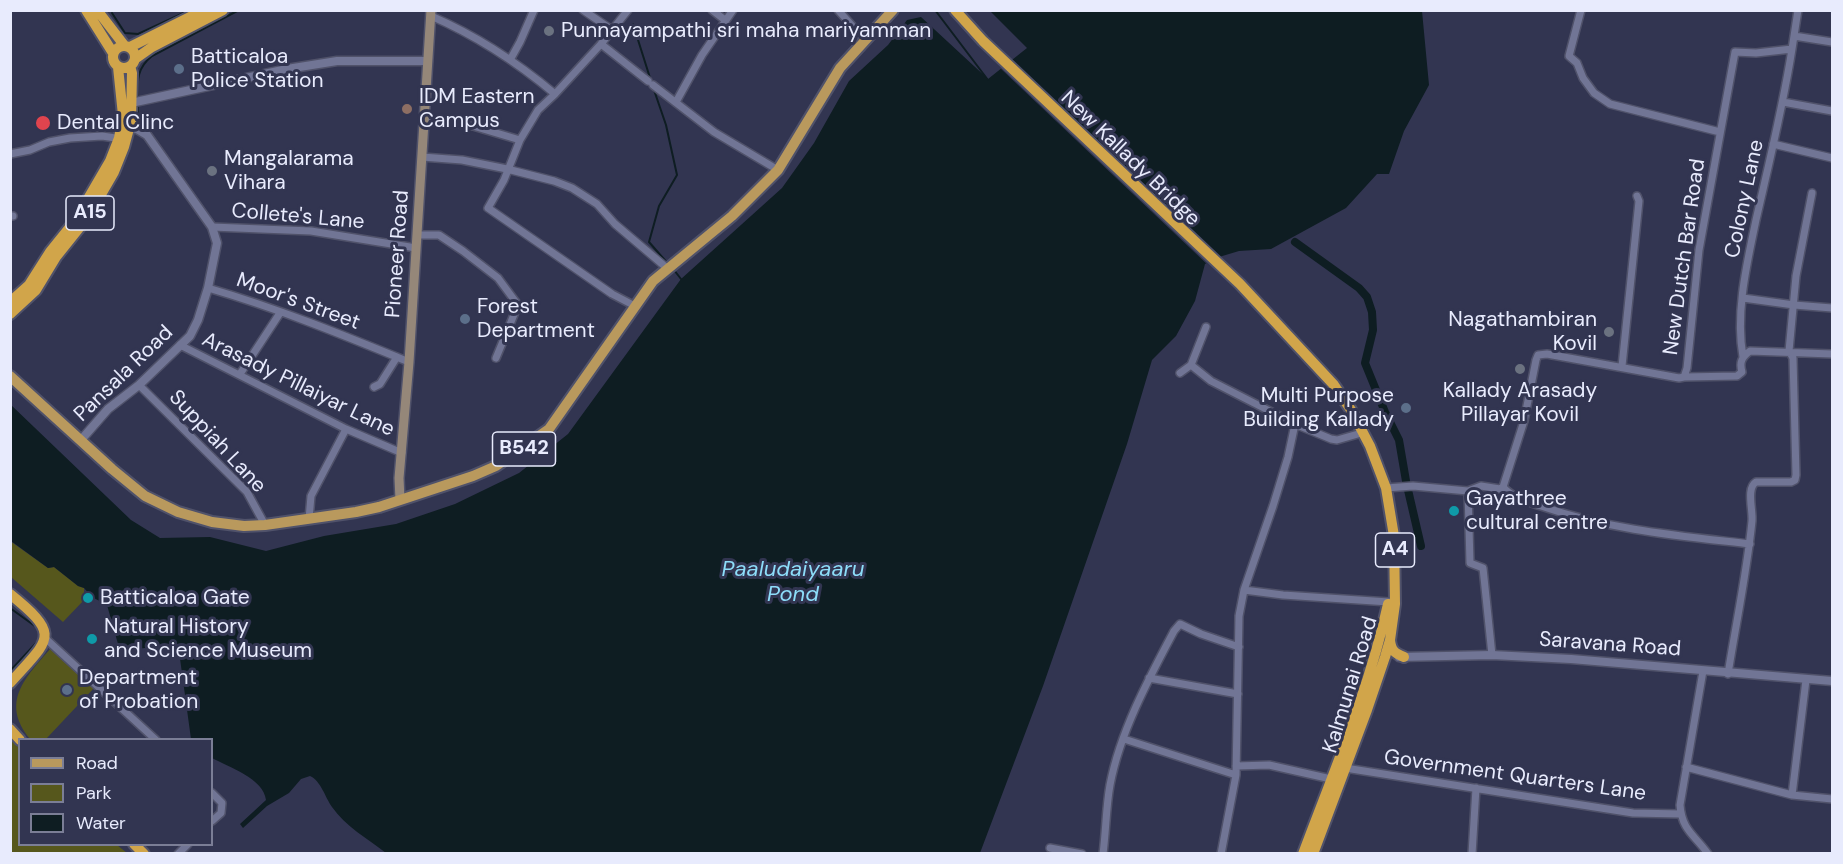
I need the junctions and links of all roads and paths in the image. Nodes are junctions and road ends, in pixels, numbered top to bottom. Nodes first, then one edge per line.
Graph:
1 (86, 10) edge
2 (97, 10) edge
3 (204, 10) edge
4 (223, 10) edge
5 (534, 10) edge
6 (583, 10) edge
7 (628, 10) edge
8 (712, 10) edge
9 (733, 10) edge
10 (838, 10) edge
11 (893, 10) edge
12 (949, 10) edge
13 (955, 10) edge
14 (1581, 10) edge
15 (1798, 10) edge
16 (431, 13) edge
17 (725, 20) junction
18 (612, 30) junction
19 (1794, 36) junction
20 (865, 40) junction
21 (1833, 42) edge
22 (601, 44) junction
23 (127, 46) junction
24 (1792, 49) junction
25 (113, 53) junction
26 (997, 57) junction
27 (510, 60) junction
28 (428, 61) junction
29 (133, 63) junction
30 (118, 67) junction
31 (555, 94) junction
32 (676, 102) junction
33 (1783, 102) junction
34 (131, 103) junction
35 (1833, 111) edge
36 (424, 119) junction
37 (126, 126) junction
38 (1720, 132) junction
39 (123, 139) junction
40 (520, 140) junction
41 (1773, 144) junction
42 (10, 154) edge
43 (422, 158) junction
44 (1833, 158) edge
45 (507, 169) junction
46 (778, 170) junction
47 (1812, 193) dead end
48 (1637, 196) dead end
49 (212, 227) junction
50 (417, 235) junction
51 (416, 248) junction
52 (668, 269) junction
53 (1238, 286) junction
54 (208, 288) junction
55 (1743, 298) junction
56 (10, 302) edge
57 (635, 306) junction
58 (1794, 306) junction
59 (1833, 308) edge
60 (280, 313) junction
61 (10, 314) edge
62 (1206, 327) dead end
63 (180, 345) junction
64 (1789, 351) junction
65 (1833, 354) edge
66 (397, 357) junction
67 (1743, 357) junction
68 (496, 358) dead end
69 (409, 362) junction
70 (1191, 365) junction
71 (1622, 366) junction
72 (1180, 374) dead end
73 (240, 375) junction
74 (10, 376) edge
75 (1684, 377) junction
76 (139, 385) junction
77 (374, 387) dead end
78 (1295, 424) junction
79 (346, 429) junction
80 (1358, 434) junction
81 (81, 440) junction
82 (402, 453) junction
83 (1503, 487) junction
84 (1383, 489) junction
85 (1468, 491) junction
86 (400, 500) junction
87 (309, 519) junction
88 (265, 525) junction
89 (1750, 544) junction
90 (1244, 590) junction
91 (10, 594) edge
92 (1389, 602) junction
93 (45, 638) junction
94 (1389, 640) junction
95 (1239, 647) junction
96 (1492, 655) junction
97 (1385, 657) junction
98 (1404, 657) junction
99 (1704, 671) junction
100 (1728, 674) junction
101 (1149, 678) junction
102 (1806, 680) junction
103 (1833, 681) edge
104 (10, 683) edge
105 (1238, 694) junction
106 (154, 738) edge
107 (1124, 739) junction
108 (1236, 766) junction
109 (1686, 767) junction
110 (1346, 768) junction
111 (1236, 775) junction
112 (1332, 779) junction
113 (1476, 788) junction
114 (213, 795) edge
115 (1792, 795) junction
116 (1833, 800) edge
117 (1681, 814) junction
118 (213, 820) edge
119 (1050, 848) dead end
120 (1082, 854) edge
121 (1103, 854) edge
122 (1221, 854) edge
123 (1303, 854) edge
124 (1313, 854) edge
125 (1472, 854) edge
126 (1708, 854) edge

1 - 25 highway
2 - 23 highway
3 - 23 highway
4 - 29 highway
5 - 27 street
6 - 18 street
7 - 18 street
8 - 17 street
9 - 17 street
10 - 20 street
11 - 20 main road, B542
12 - 26 highway, A4
13 - 26 highway, A4
14 - 38 street
15 - 19 street
16 - 27 street
16 - 28 main road, Pioneer Road
17 - 32 street
18 - 22 street
19 - 21 street
19 - 24 street
20 - 46 main road, B542
22 - 31 street
22 - 32 street
23 - 25 highway
23 - 29 highway
24 - 33 street, Colony Lane
24 - 38 street, New Dutch Bar Road
25 - 30 highway
26 - 53 highway, New Kallady Bridge / A4
27 - 31 street
28 - 34 street
28 - 36 main road, Pioneer Road
29 - 30 highway
29 - 34 highway, A15
30 - 37 highway, A15
31 - 40 street
32 - 46 street
33 - 35 street
33 - 41 street, Colony Lane
34 - 37 highway, A15
36 - 40 street
36 - 43 main road, Pioneer Road
37 - 39 highway, A15
37 - 49 street
38 - 75 street, New Dutch Bar Road
39 - 42 street
39 - 56 highway, A15
39 - 61 highway, A15
40 - 45 street
41 - 44 street
41 - 55 street, Colony Lane
43 - 45 street
43 - 50 main road, Pioneer Road
45 - 52 street
45 - 57 street
46 - 52 main road, B542
47 - 58 street
48 - 71 street
49 - 51 street, Collete's Lane
49 - 54 street, Pansala Road
50 - 51 main road, Pioneer Road
50 - 68 street
51 - 69 main road, Pioneer Road
52 - 57 main road, B542
53 - 80 highway, Kalmunai Road / A4
53 - 84 highway, Kalmunai Road / A4
54 - 60 street, Moor's Street
54 - 63 street, Pansala Road
55 - 58 street
55 - 67 street, Colony Lane
57 - 86 main road, B542
58 - 59 street
58 - 64 street
60 - 66 street, Moor's Street
60 - 73 street
62 - 70 street
63 - 73 street, Arasady Pillaiyar Lane
63 - 76 street, Pansala Road
64 - 65 street
64 - 67 street
64 - 89 street
66 - 69 street, Moor's Street
66 - 77 street
67 - 75 street
69 - 82 main road, Pioneer Road
70 - 72 street
70 - 78 street
71 - 75 street, New Dutch Bar Road
71 - 83 street, New Dutch Bar Road
73 - 79 street, Arasady Pillaiyar Lane
74 - 81 main road, B542
76 - 81 street, Pansala Road
76 - 88 street, Suppiah Lane
78 - 80 street
78 - 90 street
79 - 82 street, Arasady Pillaiyar Lane
79 - 87 street
80 - 84 highway, Kalmunai Road / A4
81 - 88 main road, B542
82 - 86 main road, Pioneer Road
83 - 85 street
83 - 89 street
84 - 85 street
84 - 92 highway, Kalmunai Road / A4
84 - 94 highway, Kalmunai Road / A4
85 - 96 street
86 - 87 main road, B542
87 - 88 main road, B542
89 - 100 street
90 - 92 street
90 - 95 street
91 - 93 highway
92 - 112 highway, Kalmunai Road / A4
93 - 104 highway
93 - 106 street
94 - 97 highway, Kalmunai Road / A4
94 - 98 highway
95 - 101 street
95 - 105 street
96 - 98 street, Saravana Road
96 - 99 street, Saravana Road
97 - 98 street, Saravana Road
97 - 110 highway, Kalmunai Road / A4
99 - 100 street, Saravana Road
99 - 109 street
100 - 102 street, Saravana Road
101 - 105 street
101 - 107 street
102 - 103 street, Saravana Road
102 - 115 street
105 - 108 street
107 - 111 street
107 - 121 street
108 - 111 street
108 - 112 street
109 - 115 street
109 - 117 street
110 - 113 street, Government Quarters Lane
110 - 124 highway, Kalmunai Road / A4
111 - 122 street
112 - 123 highway, Kalmunai Road / A4
113 - 117 street, Government Quarters Lane
113 - 125 street
114 - 118 street
115 - 116 street
117 - 126 street
119 - 120 street

